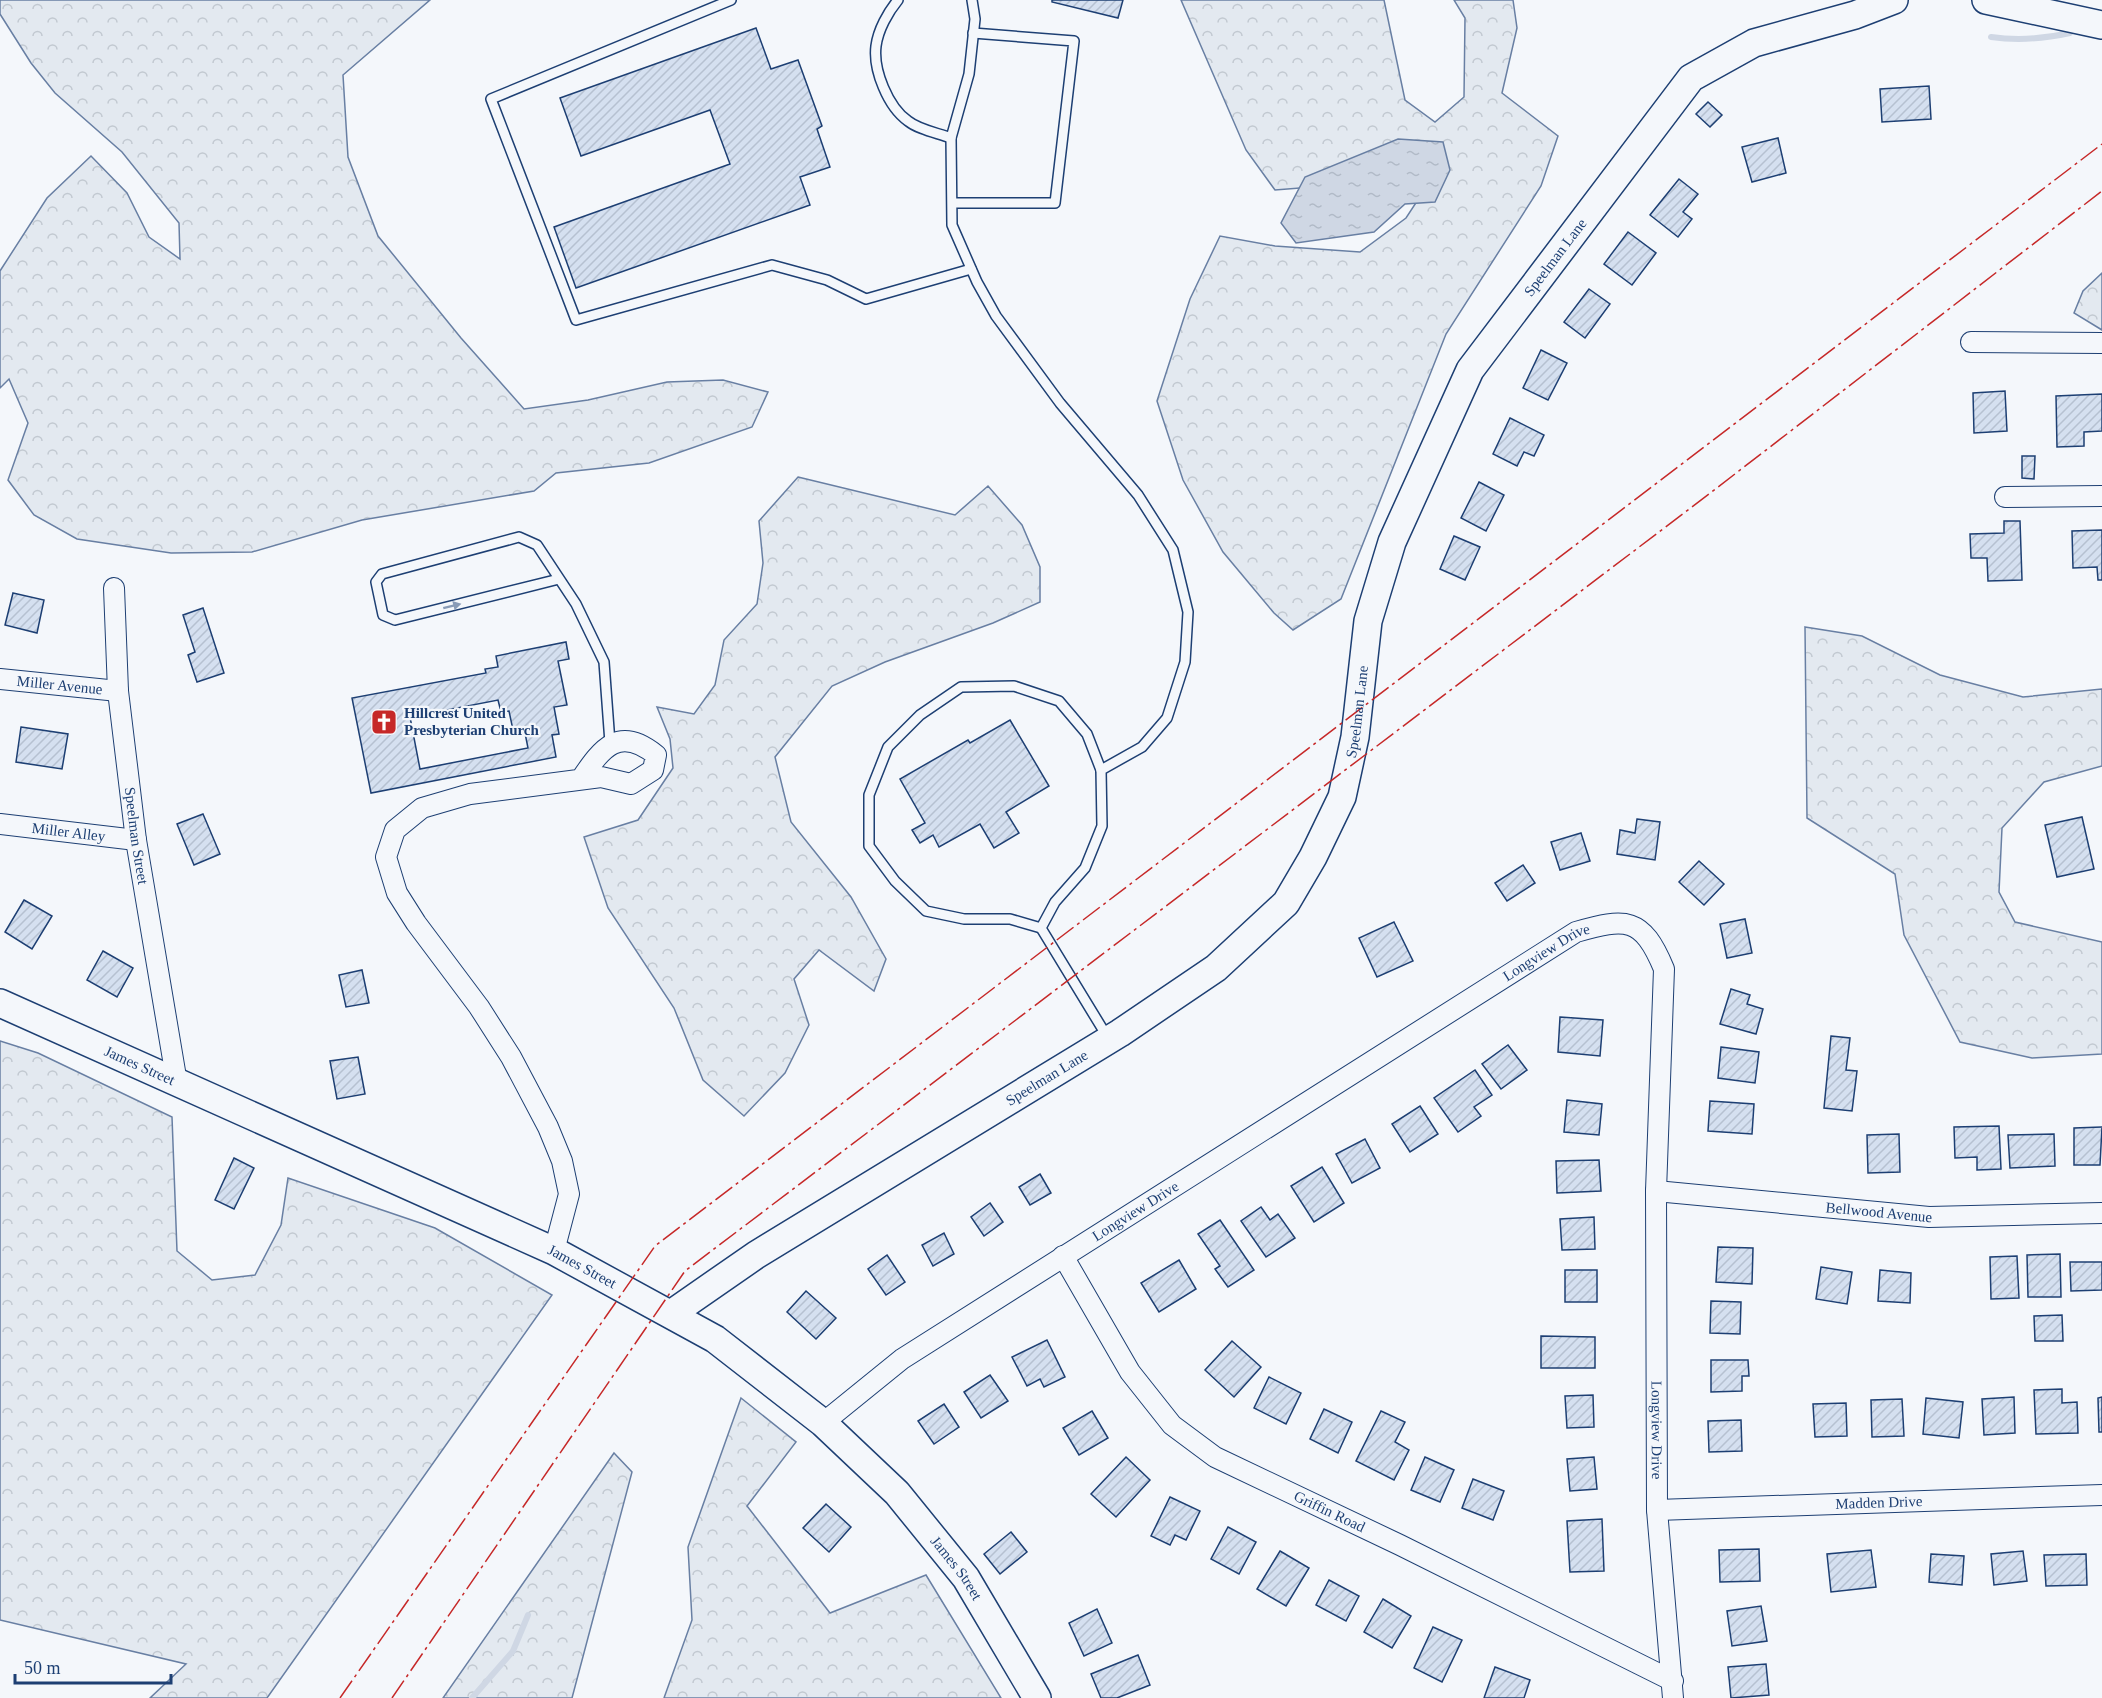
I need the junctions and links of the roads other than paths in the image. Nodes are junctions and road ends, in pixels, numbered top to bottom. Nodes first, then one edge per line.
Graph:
1 (731, 0) edge
2 (898, 0) edge
3 (972, 0) edge
4 (1894, 0) edge
5 (1986, 0) edge
6 (2102, 25) edge
7 (973, 33) junction
8 (951, 138) junction
9 (953, 203) junction
10 (971, 269) junction
11 (1971, 342) dead end
12 (2102, 343) edge
13 (2102, 496) edge
14 (2005, 497) dead end
15 (559, 579) junction
16 (114, 588) dead end
17 (0, 679) edge
18 (118, 691) junction
19 (610, 743) junction
20 (1101, 770) junction
21 (581, 779) junction
22 (0, 825) edge
23 (136, 840) junction
24 (1041, 928) junction
25 (0, 1003) edge
26 (1109, 1039) junction
27 (177, 1083) junction
28 (1656, 1191) junction
29 (2102, 1213) edge
30 (554, 1251) junction
31 (1063, 1256) junction
32 (671, 1314) junction
33 (823, 1423) junction
34 (2102, 1495) edge
35 (1657, 1509) junction
36 (1673, 1690) edge
37 (1037, 1698) edge

1 - 10 lane
2 - 8 lane
3 - 7 lane
4 - 26 street, Speelman Lane
5 - 6 street
7 - 8 lane
7 - 9 lane
8 - 9 lane
9 - 10 lane
10 - 20 lane
11 - 12 street
13 - 14 street
15 -> 15 lane
15 - 19 lane
16 - 18 street, Speelman Street
17 - 18 street, Miller Avenue
18 - 23 street, Speelman Street
19 - 21 street
19 - 21 street
20 - 24 lane
20 - 24 lane
21 - 30 street
22 - 23 street, Miller Alley
23 - 27 street, Speelman Street
24 - 26 lane
25 - 27 street, James Street
26 - 32 street, Speelman Lane
27 - 30 street, James Street
28 - 29 street, Bellwood Avenue
28 - 31 street, Longview Drive
28 - 35 street, Longview Drive
30 - 32 street, James Street
31 - 33 street, Longview Drive
31 - 36 street, Griffin Road
32 - 33 street, James Street
33 - 37 street, James Street
34 - 35 street, Madden Drive
35 - 36 street, Longview Drive

